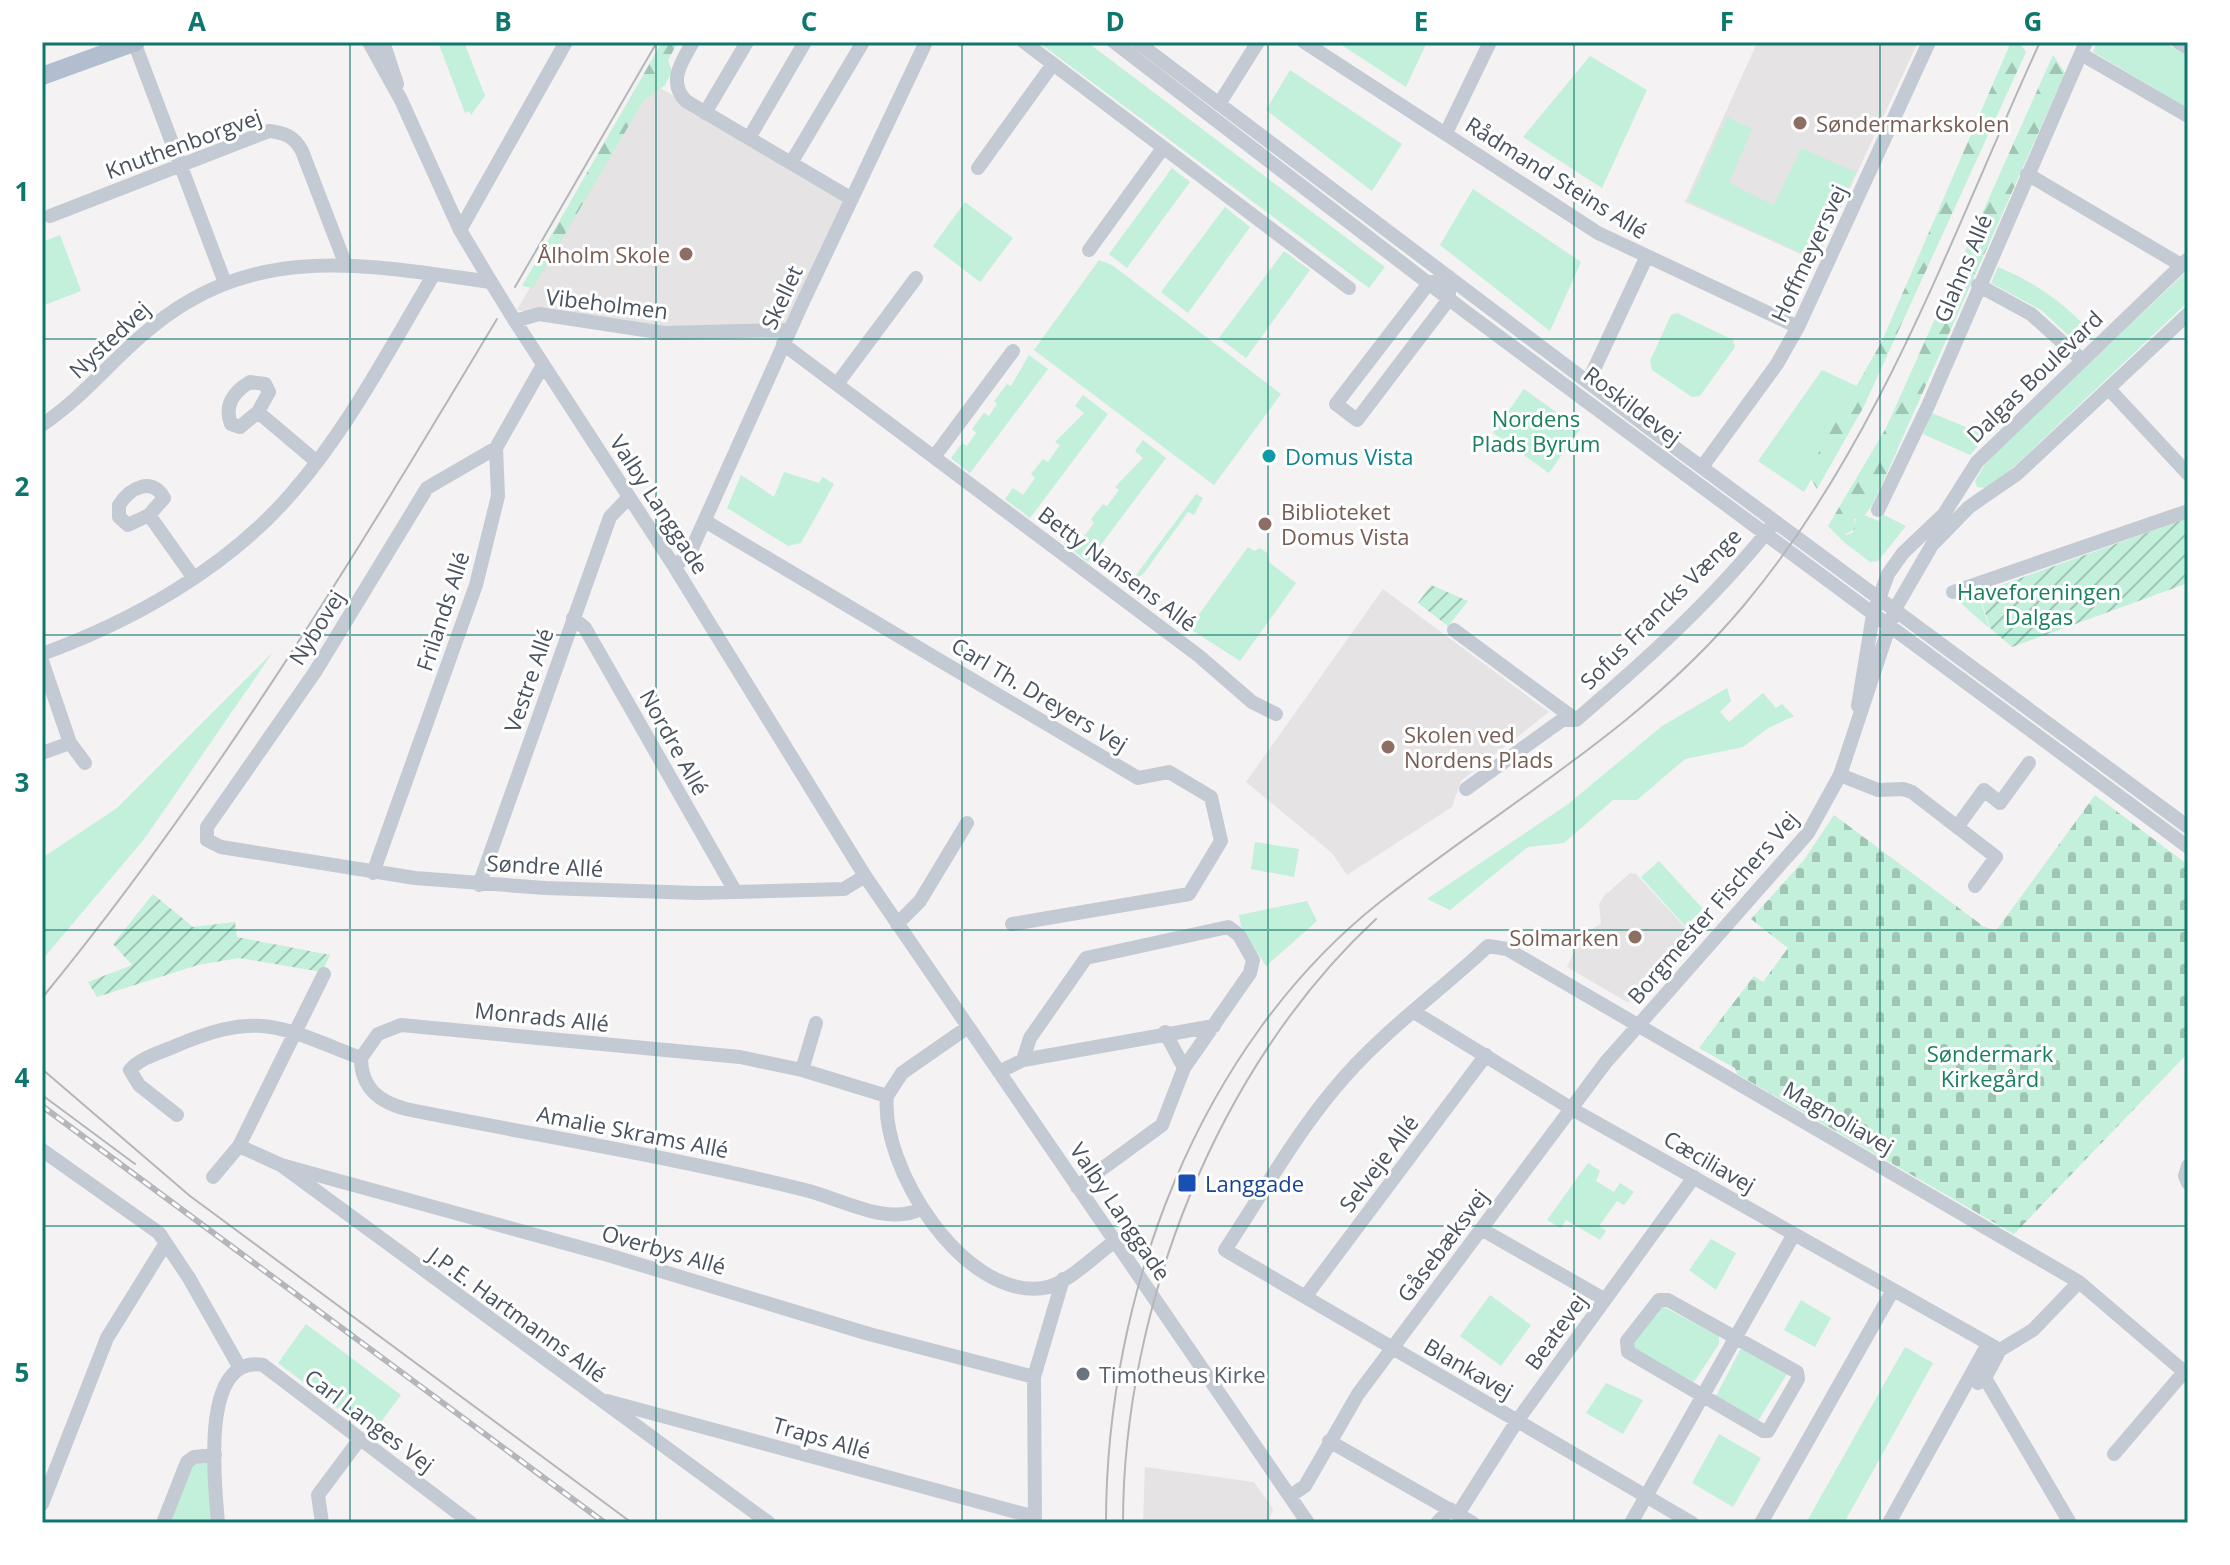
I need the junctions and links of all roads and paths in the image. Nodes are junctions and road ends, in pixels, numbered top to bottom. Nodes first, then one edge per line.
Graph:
1 (135, 42) edge
2 (369, 42) edge
3 (383, 42) edge
4 (566, 42) edge
5 (693, 42) edge
6 (747, 42) edge
7 (805, 42) edge
8 (863, 42) edge
9 (926, 42) edge
10 (1024, 42) edge
11 (1114, 42) edge
12 (1137, 42) edge
13 (1258, 42) edge
14 (1304, 42) edge
15 (1490, 42) edge
16 (1929, 42) edge
17 (2178, 42) edge
18 (2084, 48) edge
19 (2188, 48) edge
20 (1053, 64) junction
21 (42, 76) edge
22 (401, 100) junction
23 (1219, 104) junction
24 (705, 113) junction
25 (2188, 116) edge
26 (1446, 133) junction
27 (749, 138) junction
28 (1163, 148) junction
29 (791, 163) junction
30 (181, 165) junction
31 (978, 168) dead end
32 (2027, 174) junction
33 (852, 199) junction
34 (50, 216) dead end
35 (460, 230) junction
36 (1089, 250) dead end
37 (1646, 258) junction
38 (2185, 262) edge
39 (345, 263) junction
40 (434, 274) junction
41 (1449, 277) junction
42 (916, 278) dead end
43 (491, 282) junction
44 (225, 283) junction
45 (1429, 283) junction
46 (1978, 285) junction
47 (1349, 288) dead end
48 (1449, 299) junction
49 (2188, 314) edge
50 (515, 321) junction
51 (1798, 327) junction
52 (786, 337) junction
53 (1013, 351) dead end
54 (2082, 360) junction
55 (543, 365) junction
56 (1588, 382) junction
57 (837, 384) junction
58 (2109, 389) junction
59 (258, 412) dead end
60 (42, 425) edge
61 (496, 448) junction
62 (934, 457) junction
63 (317, 462) junction
64 (1702, 467) junction
65 (2188, 474) edge
66 (629, 497) junction
67 (1878, 510) dead end
68 (2188, 511) edge
69 (149, 515) dead end
70 (705, 521) junction
71 (1776, 521) junction
72 (1766, 534) junction
73 (674, 566) junction
74 (193, 577) junction
75 (1953, 592) dead end
76 (1879, 596) junction
77 (1895, 609) junction
78 (1873, 615) junction
79 (573, 618) junction
80 (1888, 625) junction
81 (1454, 630) dead end
82 (42, 654) edge
83 (42, 661) edge
84 (1276, 714) dead end
85 (1576, 720) junction
86 (1857, 723) junction
87 (70, 743) junction
88 (42, 753) edge
89 (85, 763) dead end
90 (2029, 763) dead end
91 (1840, 775) junction
92 (1466, 789) dead end
93 (2132, 795) junction
94 (967, 823) dead end
95 (1957, 827) junction
96 (2188, 827) edge
97 (221, 847) joint
98 (2188, 847) edge
99 (373, 873) junction
100 (865, 876) junction
101 (479, 885) junction
102 (1975, 886) dead end
103 (735, 891) junction
104 (897, 924) junction
105 (1012, 924) dead end
106 (324, 974) dead end
107 (1414, 1012) junction
108 (816, 1023) dead end
109 (1214, 1026) junction
110 (1639, 1026) junction
111 (968, 1027) junction
112 (1165, 1032) junction
113 (295, 1033) junction
114 (1486, 1055) junction
115 (361, 1058) junction
116 (1023, 1060) junction
117 (1184, 1068) junction
118 (802, 1070) junction
119 (999, 1072) junction
120 (887, 1096) junction
121 (1572, 1109) junction
122 (177, 1115) dead end
123 (239, 1146) junction
124 (42, 1150) edge
125 (281, 1165) junction
126 (213, 1177) dead end
127 (1694, 1177) junction
128 (1077, 1187) junction
129 (921, 1209) junction
130 (1481, 1229) junction
131 (1794, 1234) junction
132 (1115, 1241) junction
133 (164, 1246) junction
134 (1063, 1279) junction
135 (2079, 1282) junction
136 (1893, 1290) junction
137 (1305, 1297) junction
138 (1604, 1299) junction
139 (1735, 1337) junction
140 (1994, 1347) junction
141 (1392, 1348) junction
142 (240, 1368) junction
143 (2186, 1373) edge
144 (1979, 1374) junction
145 (1034, 1377) junction
146 (1702, 1396) junction
147 (598, 1399) junction
148 (1517, 1421) junction
149 (359, 1440) junction
150 (1329, 1441) junction
151 (2114, 1454) dead end
152 (215, 1455) junction
153 (1290, 1496) junction
154 (1646, 1496) junction
155 (42, 1504) edge
156 (1461, 1517) edge
157 (1035, 1520) edge
158 (163, 1523) edge
159 (218, 1523) edge
160 (322, 1523) edge
161 (471, 1523) edge
162 (769, 1523) edge
163 (1308, 1523) edge
164 (1437, 1523) edge
165 (1631, 1523) edge
166 (1692, 1523) edge
167 (1761, 1523) edge
168 (1889, 1523) edge
169 (2070, 1523) edge

1 - 21 main road
1 - 30 street
2 - 22 street, Valby Langgade
3 - 22 street, Valby Langgade
4 - 35 street
5 - 24 street
6 - 24 street
7 - 27 street
8 - 29 street
9 - 33 street, Skellet
10 - 20 street
11 - 45 street, Roskildevej
12 - 23 street, Roskildevej
13 - 23 street
14 - 26 street, Rådmand Steins Allé
15 - 26 street
16 - 51 street, Hoffmeyersvej
17 - 19 street
18 - 25 street
18 - 32 street, Glahns Allé
20 - 28 street
20 - 31 street
22 - 35 street, Valby Langgade
23 - 41 street, Roskildevej
24 - 27 street
26 - 37 street, Rådmand Steins Allé
27 - 29 street
28 - 36 street
28 - 47 street
29 - 33 street
30 - 34 street, Knuthenborgvej
30 - 39 street, Knuthenborgvej
30 - 44 street
32 - 38 street
32 - 46 street, Glahns Allé
33 - 52 street, Skellet
35 - 43 street, Valby Langgade
37 - 51 street, Rådmand Steins Allé
37 - 56 street
38 - 54 street, Dalgas Boulevard
39 - 40 street, Nystedvej
39 - 44 street, Nystedvej
40 - 43 street, Nystedvej
40 - 63 street
41 - 45 street
41 - 48 street
41 - 56 street, Roskildevej
42 - 57 street
43 - 50 street, Valby Langgade, bridge
44 - 60 street, Nystedvej
45 - 48 street, Roskildevej
45 - 48 street
46 - 54 street
46 - 67 street, Glahns Allé
48 - 72 street, Roskildevej
49 - 58 street
50 - 52 street, Vibeholmen
50 - 55 street, Valby Langgade
51 - 64 street, Hoffmeyersvej
52 - 57 street, Betty Nansens Allé
52 - 70 street, Skellet
53 - 62 street
54 - 76 street, Dalgas Boulevard
55 - 61 street
55 - 66 street, Valby Langgade
56 - 64 street, Roskildevej
57 - 62 street, Betty Nansens Allé
58 - 65 street
58 - 77 street
59 - 63 street
61 - 97 street, Nybovej
61 - 99 street, Frilands Allé
62 - 84 street, Betty Nansens Allé
63 - 74 street
64 - 71 street, Roskildevej
66 - 73 street, Valby Langgade
66 - 79 street, Vestre Allé
68 - 75 street
69 - 74 street
70 - 73 street, Skellet
70 - 105 street, Carl Th. Dreyers Vej
71 - 72 street, Sofus Francks Vænge
71 - 76 street, Roskildevej
72 - 78 street, Roskildevej
72 - 85 street, Sofus Francks Vænge
73 - 100 street, Valby Langgade
74 - 82 street
76 - 77 street, Roskildevej
76 - 78 street, Dalgas Boulevard
77 - 80 street
77 - 93 street, Roskildevej
78 - 80 street, Roskildevej
78 - 86 street, Borgmester Fischers Vej
79 - 101 street, Vestre Allé
79 - 103 street, Nordre Allé
80 - 86 street, Borgmester Fischers Vej
80 - 93 street, Roskildevej
81 - 85 street
83 - 87 street
85 - 92 street, Sofus Francks Vænge
86 - 91 street, Borgmester Fischers Vej
87 - 88 street
87 - 89 street
90 - 95 street
91 - 95 street
91 - 110 street, Borgmester Fischers Vej
93 - 96 street, Roskildevej
93 - 98 street, Roskildevej
94 - 104 street
95 - 102 street
97 - 99 street, Søndre Allé
99 - 101 street, Søndre Allé
100 - 103 street, Søndre Allé
100 - 104 street, Valby Langgade
101 - 103 street, Søndre Allé
104 - 111 street, Valby Langgade
106 - 113 street
107 - 110 street, Magnoliavej
107 - 114 street, Cæciliavej
107 - 137 street, Blankavej
108 - 118 street
109 - 112 street
109 - 116 street
109 - 117 street
110 - 121 street, Gåsebæksvej
110 - 135 street, Magnoliavej
111 - 119 street, Valby Langgade
111 - 120 street
112 - 116 street
112 - 117 street
113 - 115 street
113 - 122 street
113 - 123 street
114 - 121 street, Cæciliavej
114 - 137 street, Selveje Allé
115 - 118 street, Monrads Allé
115 - 129 street, Amalie Skrams Allé
116 - 119 street
117 - 128 street
118 - 120 street, Monrads Allé
119 - 128 street, Valby Langgade
120 - 129 street
121 - 127 street, Cæciliavej
121 - 130 street, Gåsebæksvej
123 - 125 street, J.P.E. Hartmanns Allé
123 - 126 street
124 - 133 street
125 - 145 street, Overbys Allé
125 - 147 street, J.P.E. Hartmanns Allé
127 - 131 street, Cæciliavej
127 - 138 street, Beatevej
128 - 132 street, Valby Langgade
129 - 134 street
130 - 138 street
130 - 141 street, Gåsebæksvej
131 - 136 street, Cæciliavej
131 - 139 street
132 - 134 street
132 - 153 street, Valby Langgade
133 - 142 street
133 - 155 street
134 - 145 street
135 - 140 street
135 - 143 street, Magnoliavej
136 - 140 street, Cæciliavej
136 - 167 street
137 - 141 street, Blankavej
138 - 148 street, Beatevej
139 - 146 street
139 - 146 street
139 - 146 street
140 - 144 street
141 - 148 street, Blankavej
141 - 150 street, Gåsebæksvej
142 - 149 street, Carl Langes Vej
142 - 152 street
143 - 151 street
144 - 168 street
144 - 169 street
145 - 157 street
146 - 154 street
147 - 157 street, Traps Allé
147 - 162 street, J.P.E. Hartmanns Allé
148 - 154 street, Blankavej
148 - 156 street, Beatevej
149 - 160 street
149 - 161 street, Carl Langes Vej
150 - 153 street, Gåsebæksvej
150 - 156 street
152 - 158 street
152 - 159 street
153 - 163 street, Valby Langgade
154 - 165 street
154 - 166 street, Blankavej
156 - 164 street, Beatevej

